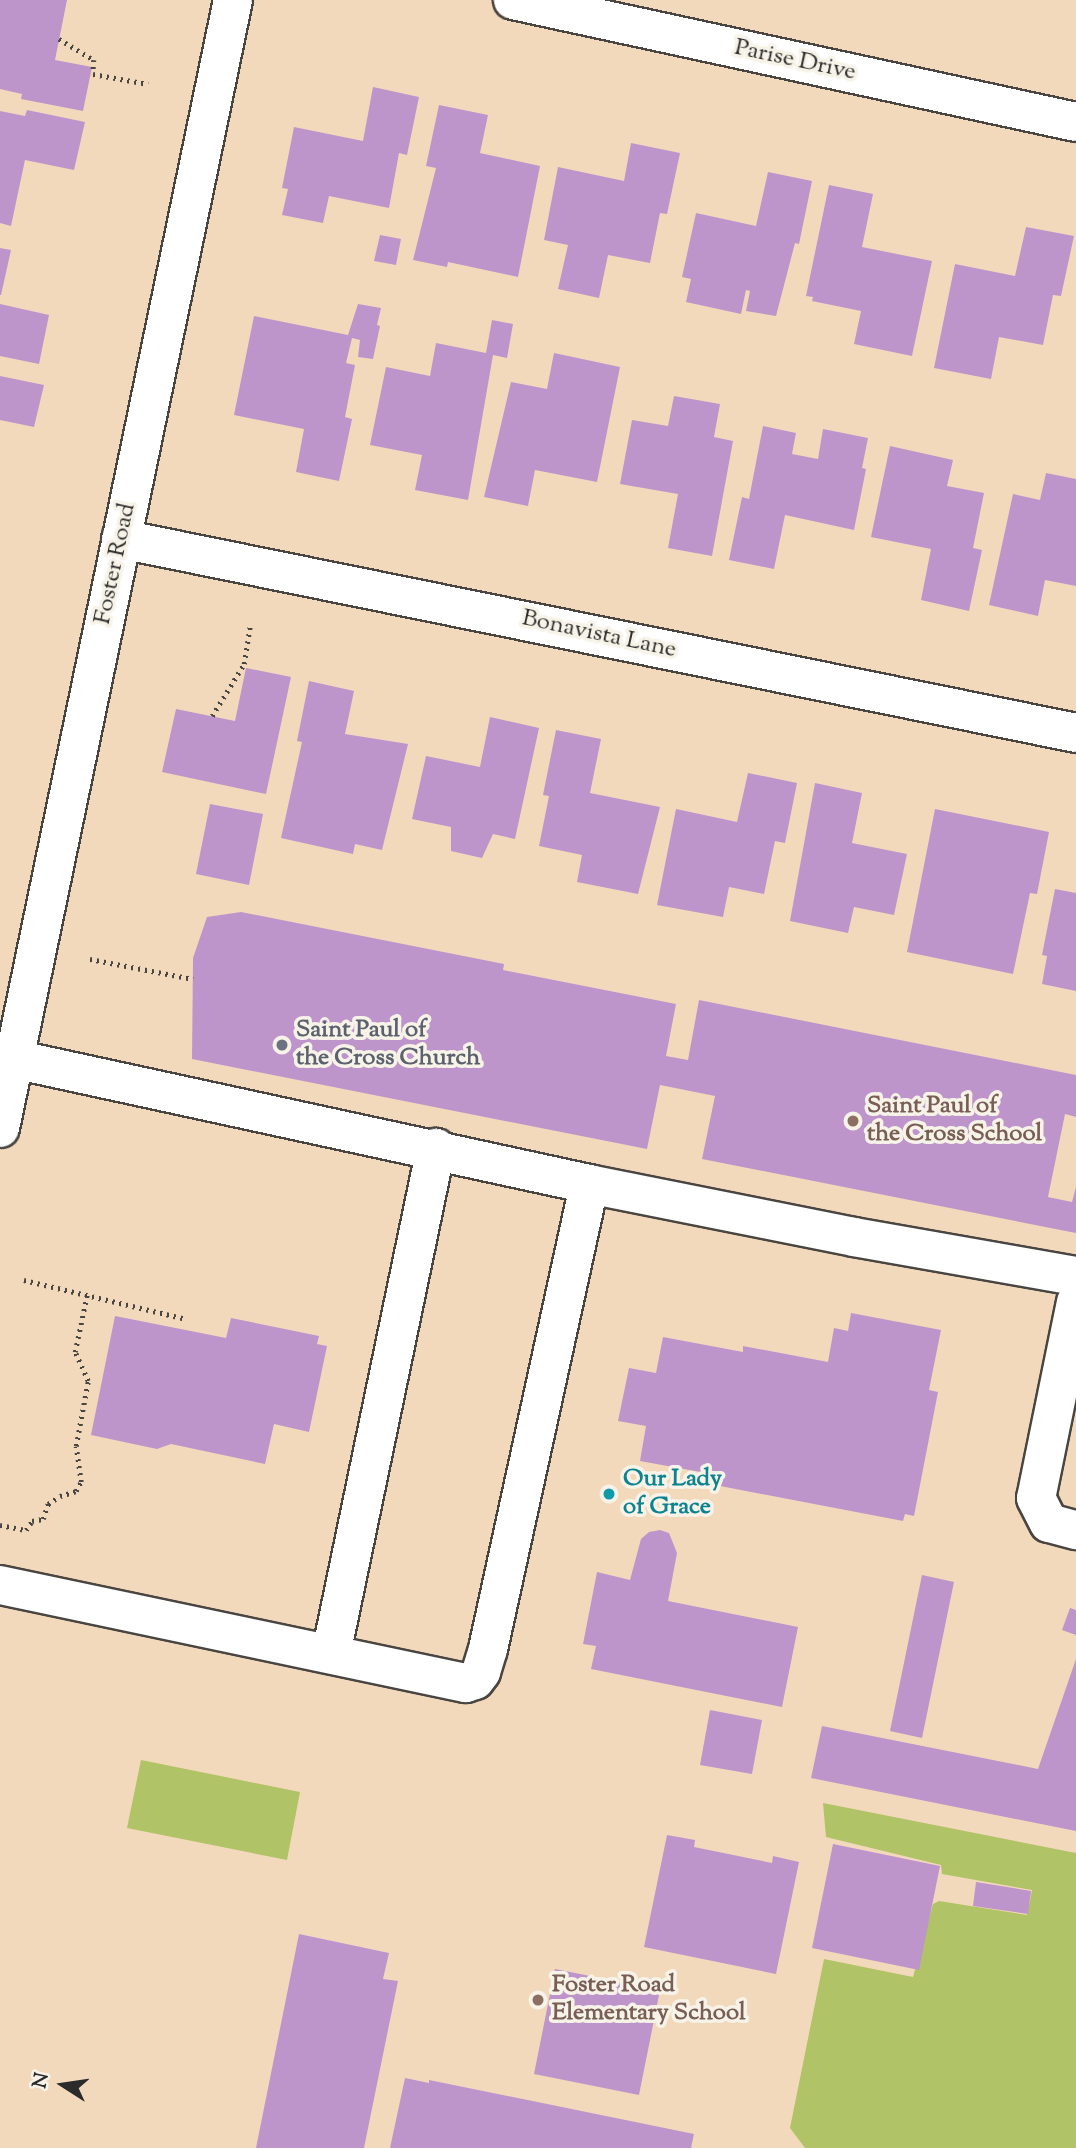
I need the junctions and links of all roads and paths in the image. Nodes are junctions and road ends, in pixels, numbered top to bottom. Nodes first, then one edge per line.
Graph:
1 (233, 0) edge
2 (513, 0) edge
3 (59, 39) dead end
4 (148, 84) dead end
5 (1076, 122) edge
6 (121, 539) junction
7 (250, 625) dead end
8 (212, 716) dead end
9 (1076, 733) edge
10 (90, 958) dead end
11 (193, 979) dead end
12 (14, 1059) junction
13 (0, 1128) edge
14 (436, 1148) junction
15 (589, 1184) junction
16 (1076, 1276) edge
17 (24, 1280) dead end
18 (87, 1295) junction
19 (1076, 1302) edge
20 (186, 1319) dead end
21 (0, 1525) edge
22 (1076, 1530) edge
23 (0, 1585) edge
24 (331, 1654) junction

1 - 6 street, Foster Road
2 - 5 street, Parise Drive
3 - 4 path
6 - 9 street, Bonavista Lane
6 - 12 street, Foster Road
7 - 8 path
10 - 11 path
12 - 13 street, Foster Road
12 - 14 street
14 - 15 street
14 - 24 street
15 - 16 street
15 - 24 street
17 - 18 path
18 - 20 path
18 - 21 path
19 - 22 street
23 - 24 street

